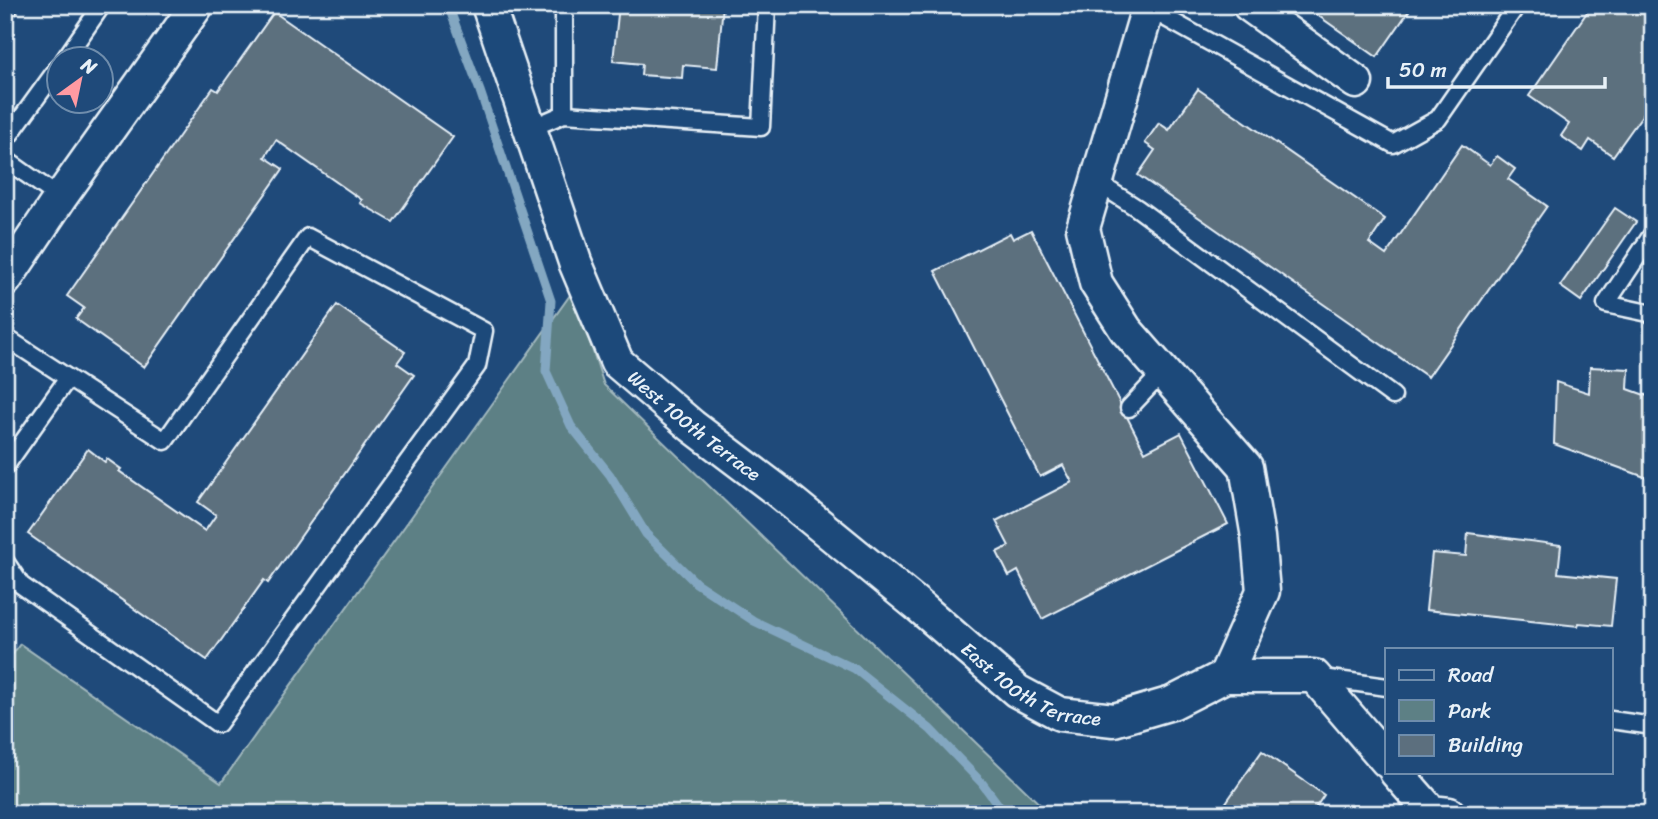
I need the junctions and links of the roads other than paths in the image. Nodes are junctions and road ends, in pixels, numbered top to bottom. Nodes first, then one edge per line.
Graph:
1 (102, 5) edge
2 (197, 5) edge
3 (488, 5) edge
4 (564, 5) edge
5 (767, 5) edge
6 (1249, 5) edge
7 (1501, 5) edge
8 (1517, 5) edge
9 (1148, 8) joint
10 (1505, 22) junction
11 (74, 46) edge
12 (1356, 82) dead end
13 (46, 85) edge
14 (564, 114) junction
15 (529, 129) junction
16 (5, 142) edge
17 (5, 159) edge
18 (1095, 181) junction
19 (60, 198) junction
20 (1653, 233) edge
21 (5, 280) edge
22 (1653, 314) edge
23 (5, 337) edge
24 (1163, 372) junction
25 (68, 377) junction
26 (1393, 396) dead end
27 (1129, 408) dead end
28 (5, 467) edge
29 (5, 561) edge
30 (935, 621) joint
31 (1225, 676) junction
32 (1314, 676) junction
33 (1385, 687) edge
34 (1612, 720) edge
35 (1653, 726) edge
36 (1385, 759) edge
37 (1398, 774) edge
38 (1449, 814) edge

1 - 11 lane
2 - 19 street
3 - 15 street, West 100th Terrace
4 - 14 lane
5 - 14 lane
6 - 12 street
7 - 10 lane
8 - 10 lane
9 - 10 lane
9 - 18 street
13 - 16 lane
14 - 15 lane
15 - 30 street, West 100th Terrace
17 - 19 lane
18 - 24 street
18 - 26 lane
19 - 21 street
20 - 22 lane
23 - 25 lane
24 - 27 lane
24 - 31 street
25 - 28 lane
25 - 29 lane
30 - 31 street, East 100th Terrace
31 - 32 street, East 100th Terrace
32 - 33 lane
32 - 36 street
34 - 35 lane
37 - 38 street

